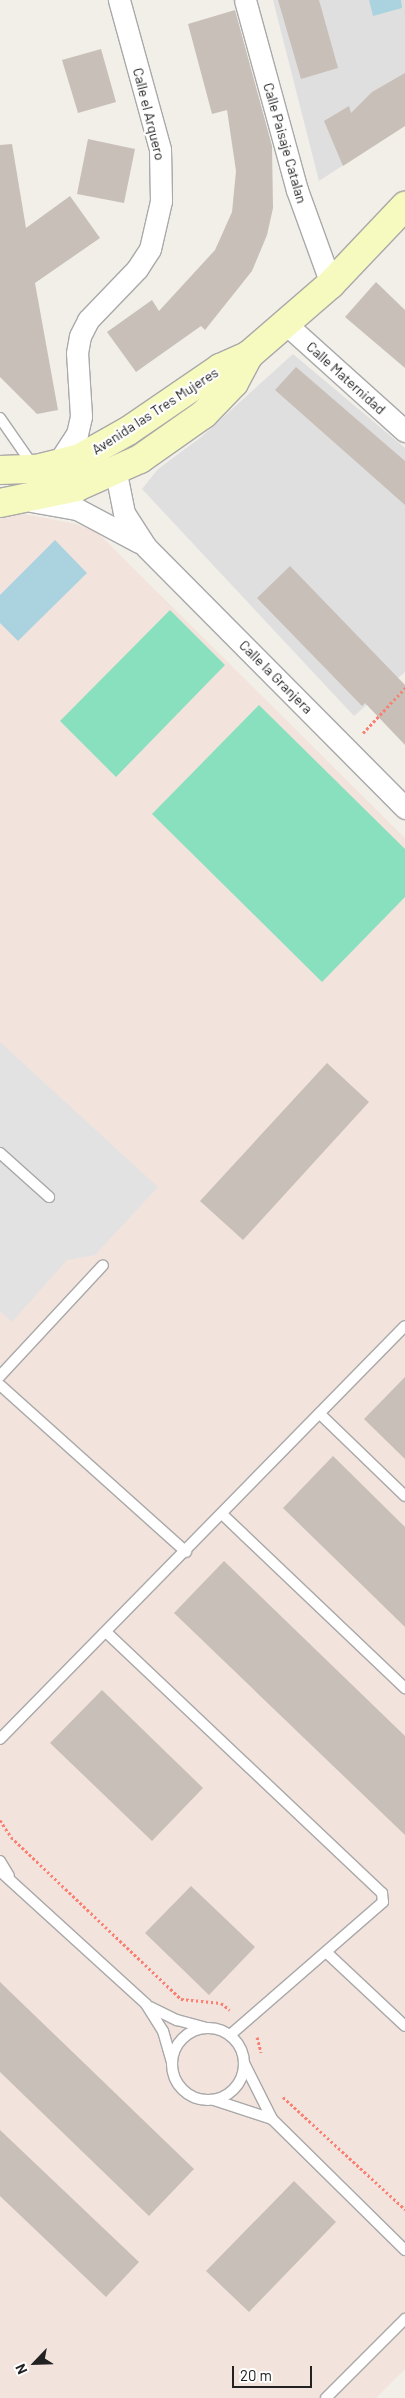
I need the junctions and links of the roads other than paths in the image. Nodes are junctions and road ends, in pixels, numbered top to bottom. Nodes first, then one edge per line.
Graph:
1 (119, 0) edge
2 (245, 0) edge
3 (405, 206) edge
4 (331, 284) junction
5 (286, 324) junction
6 (249, 355) junction
7 (0, 418) edge
8 (405, 432) edge
9 (46, 468) junction
10 (0, 470) edge
11 (116, 473) junction
12 (13, 502) edge
13 (146, 547) junction
14 (405, 808) edge
15 (0, 1152) edge
16 (49, 1197) dead end
17 (103, 1265) dead end
18 (405, 1326) edge
19 (0, 1376) edge
20 (0, 1385) edge
21 (320, 1414) junction
22 (405, 1496) edge
23 (222, 1514) junction
24 (186, 1552) junction
25 (106, 1632) junction
26 (405, 1688) edge
27 (0, 1739) edge
28 (0, 1861) edge
29 (0, 1871) edge
30 (10, 1877) junction
31 (326, 1952) junction
32 (146, 2004) junction
33 (405, 2026) edge
34 (210, 2028) junction
35 (230, 2035) junction
36 (172, 2063) junction
37 (244, 2063) junction
38 (214, 2100) junction
39 (272, 2119) junction
40 (405, 2250) edge
41 (405, 2319) edge
42 (326, 2398) edge

1 - 9 street, Calle el Arquero
2 - 4 street, Calle Paisaje Catalan
3 - 4 street, Avenida las Tres Mujeres
4 - 5 street, Avenida las Tres Mujeres
5 - 6 street, Avenida las Tres Mujeres
5 - 8 street, Calle Maternidad
6 - 9 street, Avenida las Tres Mujeres
6 - 11 street, Avenida las Tres Mujeres
7 - 9 lane
9 - 10 street, Avenida las Tres Mujeres
11 - 12 street, Avenida las Tres Mujeres
11 - 13 street, Calle la Granjera
12 - 13 street, Calle la Granjera
13 - 14 street, Calle la Granjera
15 - 16 lane
17 - 19 lane
18 - 21 lane
20 - 24 lane
21 - 22 lane
21 - 23 lane
23 - 24 lane
23 - 26 lane
24 - 25 lane
25 - 27 lane
25 - 31 lane
28 - 30 lane
29 - 30 lane
30 - 32 lane
31 - 33 lane
31 - 35 lane
32 - 34 lane
32 - 36 lane
34 - 35 lane
34 - 36 lane
35 - 37 lane
36 - 38 lane
37 - 38 lane
37 - 39 lane
38 - 39 lane
39 - 40 lane
41 - 42 lane

